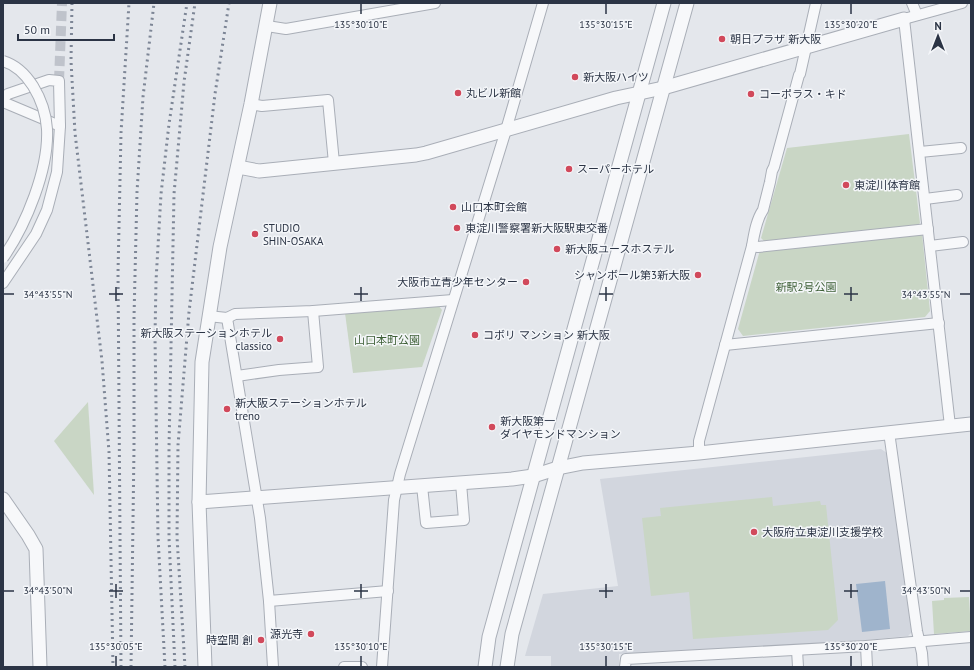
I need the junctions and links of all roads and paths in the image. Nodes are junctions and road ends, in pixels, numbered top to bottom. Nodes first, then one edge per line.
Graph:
1 (270, 3) edge
2 (434, 3) edge
3 (543, 3) edge
4 (664, 3) edge
5 (687, 3) edge
6 (816, 3) edge
7 (912, 3) edge
8 (962, 3) edge
9 (398, 6) edge
10 (917, 16) junction
11 (904, 19) junction
12 (267, 26) junction
13 (806, 46) junction
14 (3, 61) edge
15 (663, 88) junction
16 (640, 93) junction
17 (3, 98) edge
18 (3, 102) edge
19 (251, 104) junction
20 (60, 126) junction
21 (506, 130) junction
22 (961, 148) dead end
23 (920, 152) junction
24 (334, 163) junction
25 (238, 167) junction
26 (958, 195) dead end
27 (925, 199) junction
28 (928, 229) junction
29 (963, 242) dead end
30 (752, 246) junction
31 (930, 246) junction
32 (3, 258) edge
33 (3, 283) edge
34 (453, 300) junction
35 (312, 311) junction
36 (208, 316) junction
37 (227, 318) junction
38 (939, 323) junction
39 (725, 345) junction
40 (236, 376) junction
41 (971, 424) edge
42 (950, 426) junction
43 (889, 432) junction
44 (699, 452) junction
45 (558, 468) junction
46 (533, 476) junction
47 (461, 483) junction
48 (422, 486) junction
49 (397, 488) junction
50 (257, 498) junction
51 (3, 499) edge
52 (199, 502) junction
53 (388, 591) junction
54 (269, 601) junction
55 (971, 637) edge
56 (920, 642) junction
57 (866, 646) junction
58 (797, 650) junction
59 (40, 667) edge
60 (205, 667) edge
61 (273, 667) edge
62 (344, 667) edge
63 (362, 667) edge
64 (382, 667) edge
65 (485, 667) edge
66 (507, 667) edge
67 (625, 667) edge
68 (798, 667) edge
69 (867, 667) edge
70 (923, 667) edge

1 - 12 street
2 - 9 street
3 - 21 street
4 - 16 street
5 - 15 street
6 - 13 street
7 - 10 street
8 - 10 street
9 - 12 street
10 - 11 street
11 - 13 street
11 - 23 street
12 - 19 street
13 - 15 street
13 - 30 street
14 - 32 street, bridge
15 - 16 street
15 - 45 street
16 - 21 street
16 - 46 street
17 - 20 street
18 - 20 street
19 - 24 street
19 - 25 street
20 - 33 street
21 - 24 street
21 - 34 street
22 - 23 street
23 - 27 street
24 - 25 street
25 - 36 street
26 - 27 street
27 - 28 street
28 - 30 street
28 - 31 street
29 - 31 street
30 - 39 street
31 - 38 street
34 - 35 street
34 - 49 street
35 - 37 street
35 - 40 street
36 - 37 street
36 - 52 street
37 - 40 street
38 - 39 street
38 - 42 street
39 - 44 street
40 - 50 street
41 - 42 street
42 - 43 street
43 - 44 street
43 - 56 street
44 - 45 street
45 - 46 street
45 - 66 street
46 - 47 street
46 - 65 street
47 - 48 street
47 - 48 street
48 - 49 street
49 - 50 street
49 - 53 street
50 - 52 street
50 - 54 street
51 - 59 street
52 - 60 street
53 - 54 street
53 - 64 street
54 - 61 street
55 - 56 street
56 - 57 street
56 - 70 street
57 - 58 street
57 - 69 street
58 - 67 street
58 - 68 street
62 - 63 street

